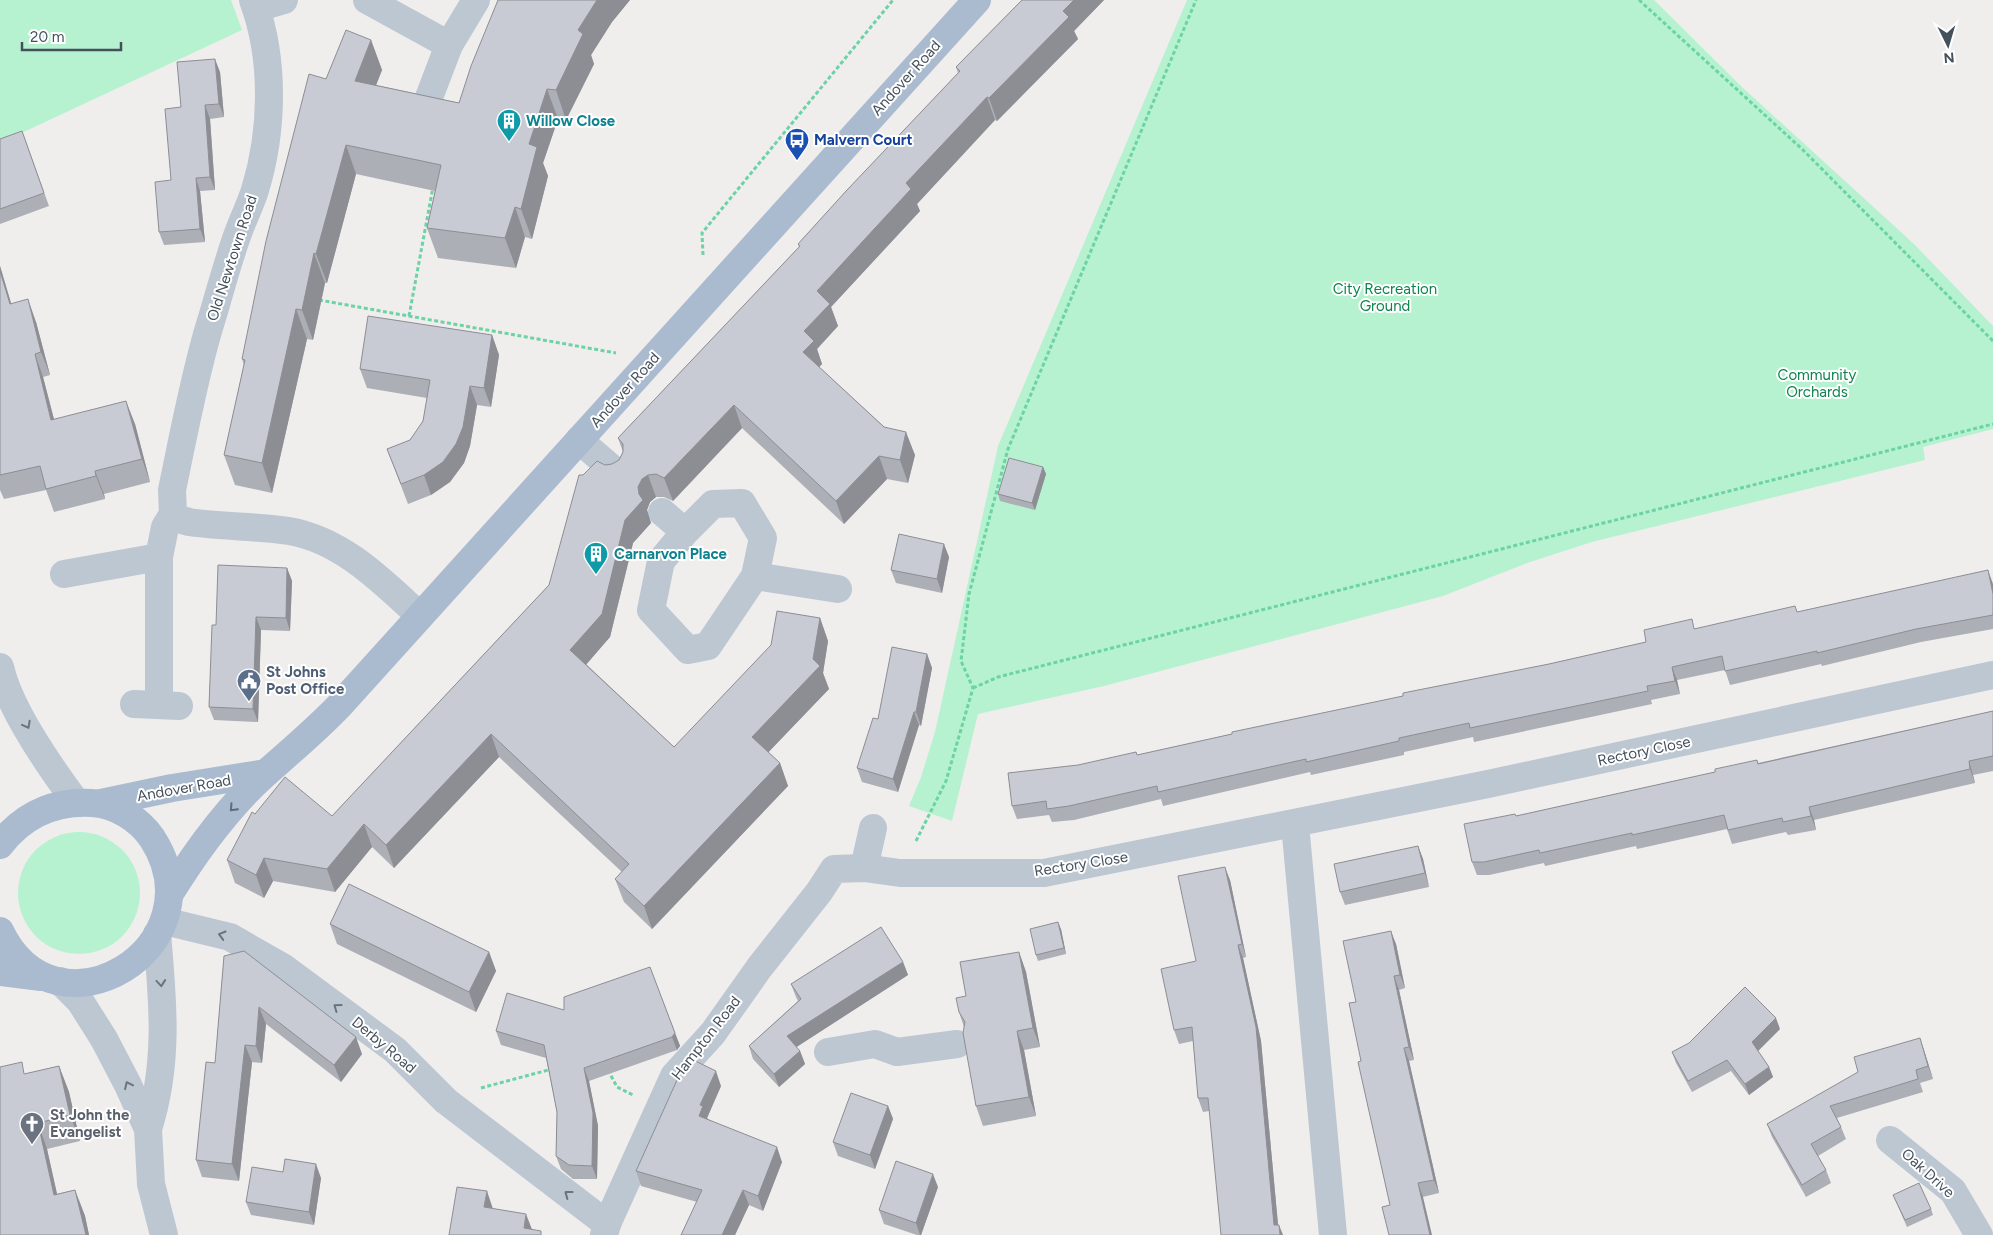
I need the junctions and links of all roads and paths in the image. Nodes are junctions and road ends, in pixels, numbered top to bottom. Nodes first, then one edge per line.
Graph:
1 (284, 0) edge
2 (367, 0) edge
3 (476, 0) edge
4 (892, 0) edge
5 (977, 0) edge
6 (1196, 0) edge
7 (1639, 0) edge
8 (255, 4) edge
9 (449, 45) junction
10 (428, 100) edge
11 (434, 182) edge
12 (703, 259) dead end
13 (311, 299) edge
14 (409, 316) junction
15 (1993, 340) edge
16 (623, 355) dead end
17 (1993, 424) edge
18 (579, 440) junction
19 (616, 472) edge
20 (662, 512) dead end
21 (173, 514) junction
22 (685, 532) junction
23 (159, 557) junction
24 (64, 574) dead end
25 (755, 576) junction
26 (838, 589) dead end
27 (420, 616) junction
28 (1993, 676) edge
29 (1, 686) edge
30 (973, 688) junction
31 (158, 705) dead end
32 (266, 773) junction
33 (89, 803) junction
34 (1295, 824) junction
35 (872, 828) dead end
36 (0, 845) edge
37 (864, 868) junction
38 (834, 869) joint
39 (900, 873) junction
40 (163, 917) junction
41 (0, 931) edge
42 (0, 972) edge
43 (52, 979) junction
44 (957, 1044) dead end
45 (828, 1052) dead end
46 (605, 1064) edge
47 (556, 1068) edge
48 (446, 1101) junction
49 (660, 1110) junction
50 (148, 1129) junction
51 (1890, 1140) dead end
52 (606, 1229) edge
53 (164, 1235) edge
54 (1333, 1235) edge
55 (1979, 1235) edge

1 - 8 street
2 - 9 street
3 - 9 street
4 - 12 path
5 - 18 main road, Andover Road
6 - 30 path
7 - 15 path
8 - 21 street, Old Newtown Road
9 - 10 street
11 - 14 path
13 - 14 path
14 - 16 path
17 - 30 path
18 - 19 street
18 - 27 main road, Andover Road
20 - 22 street
21 - 23 street, Old Newtown Road
21 - 27 street
22 - 25 street
22 - 25 street
23 - 24 street
23 - 31 street, Old Newtown Road
25 - 26 street
27 - 32 main road, Andover Road
28 - 34 street, Rectory Close
29 -> 33 street
30 - 39 path
32 - 33 main road, Andover Road
32 -> 40 main road, Andover Road
33 - 36 main road, Andover Road
33 - 40 main road
34 - 39 street, Rectory Close
34 - 54 street
35 - 37 street
37 - 38 street, Rectory Close
37 - 39 street, Rectory Close
38 - 49 street, Hampton Road
40 - 43 main road, Andover Road
48 -> 40 street, Derby Road
40 -> 50 street
41 - 43 main road
42 - 43 main road, Andover Road
50 -> 43 street
44 - 45 street
46 - 49 path
47 - 48 path
52 -> 48 street, Derby Road
49 - 52 street, Hampton Road
50 - 53 street
51 - 55 street, Oak Drive

